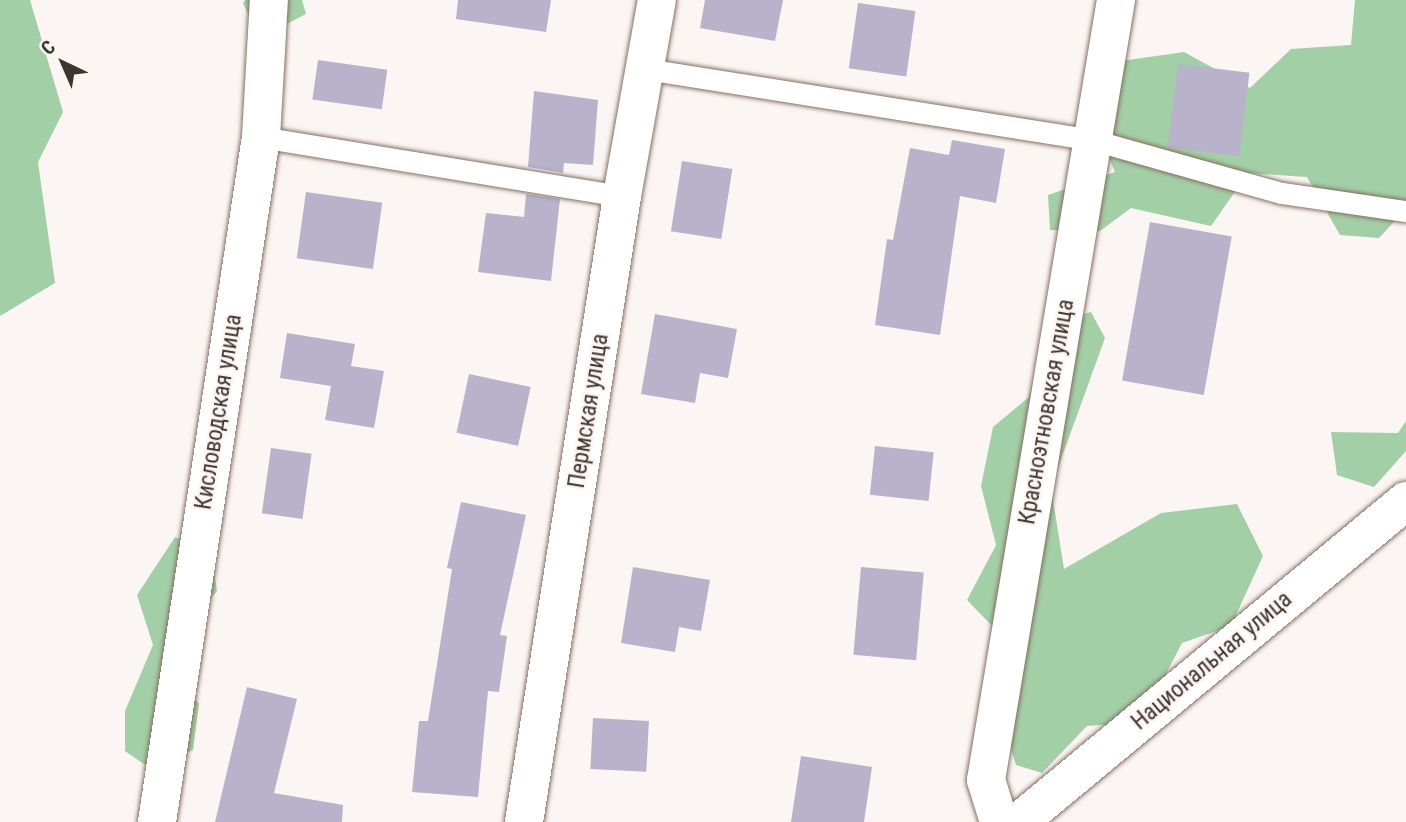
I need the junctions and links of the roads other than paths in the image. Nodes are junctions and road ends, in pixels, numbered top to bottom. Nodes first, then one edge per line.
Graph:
1 (269, 0) edge
2 (657, 0) edge
3 (1116, 0) edge
4 (646, 69) junction
5 (261, 137) junction
6 (1093, 140) junction
7 (622, 195) junction
8 (1406, 211) edge
9 (1406, 501) edge
10 (157, 822) edge
11 (524, 822) edge
12 (999, 822) edge
13 (1018, 822) edge

1 - 5 street, Кисловодская улица
2 - 4 street, Пермская улица
3 - 6 street, Красноэтновская улица
4 - 6 lane
4 - 7 street, Пермская улица
5 - 7 lane
5 - 10 street, Кисловодская улица
6 - 8 lane
6 - 12 street, Красноэтновская улица
7 - 11 street, Пермская улица
9 - 13 street, Национальная улица

